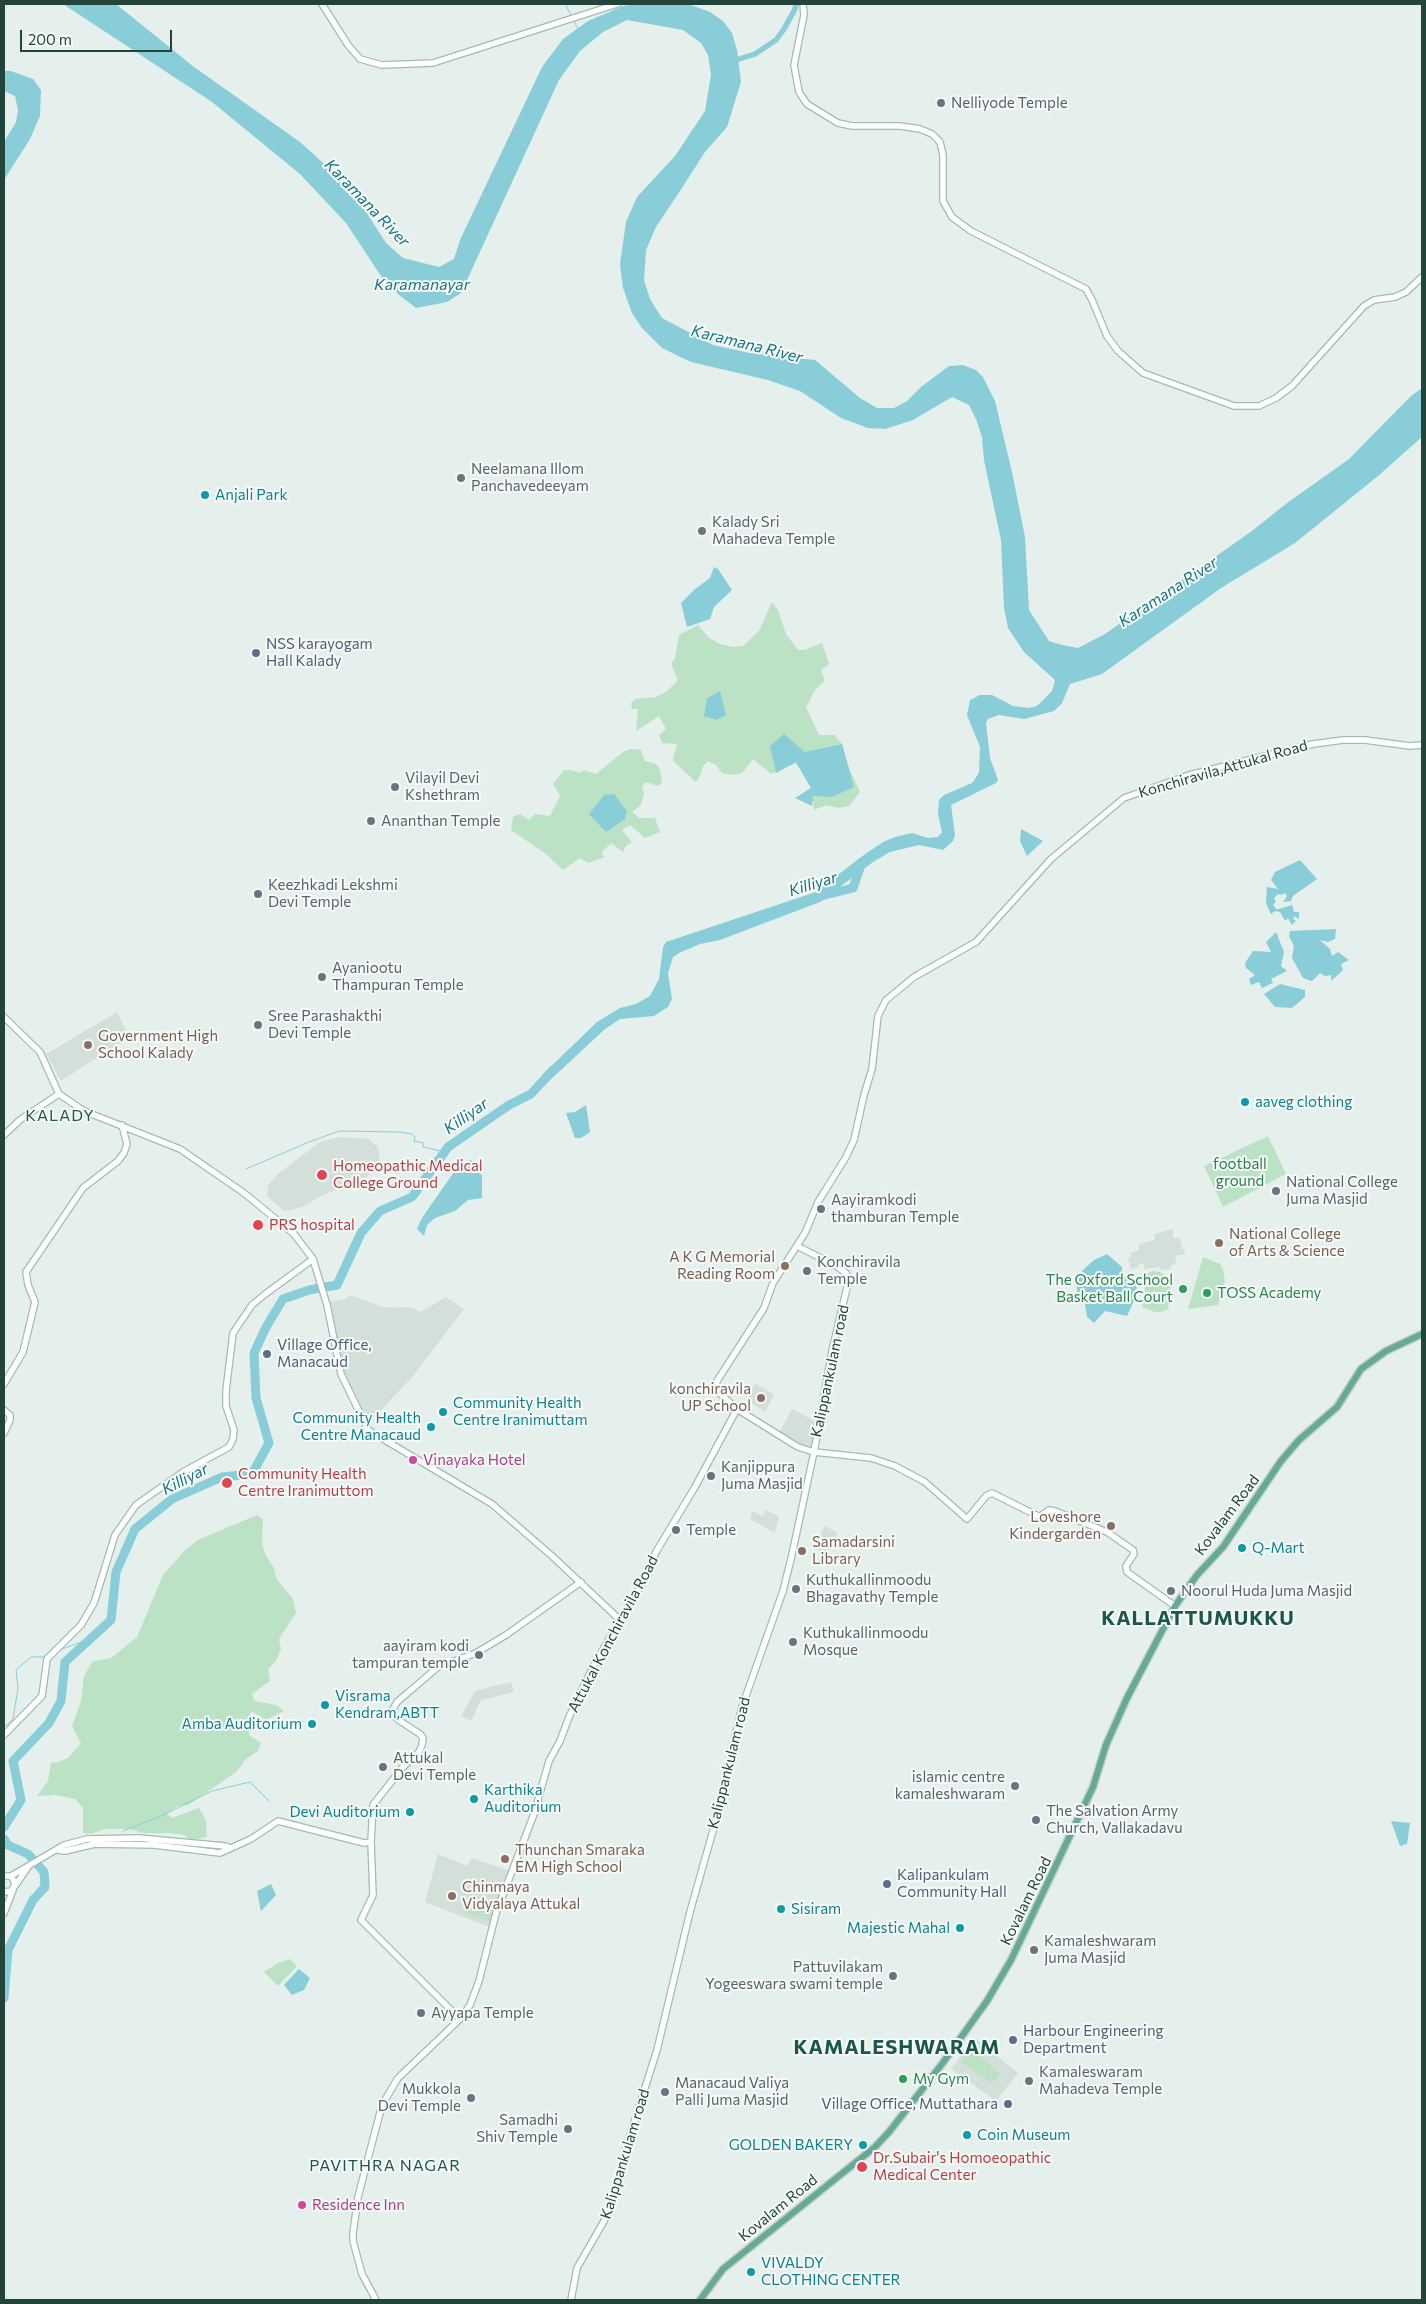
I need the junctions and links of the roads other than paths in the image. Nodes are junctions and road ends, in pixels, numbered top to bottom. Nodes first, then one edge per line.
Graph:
1 (322, 4) edge
2 (617, 4) edge
3 (803, 4) edge
4 (1422, 276) edge
5 (1422, 745) edge
6 (4, 1016) edge
7 (59, 1094) junction
8 (122, 1125) junction
9 (4, 1135) edge
10 (797, 1246) junction
11 (313, 1260) junction
12 (1422, 1334) edge
13 (4, 1384) edge
14 (737, 1409) junction
15 (4, 1410) edge
16 (4, 1433) edge
17 (814, 1452) junction
18 (581, 1582) junction
19 (1175, 1606) junction
20 (619, 1619) junction
21 (4, 1735) edge
22 (371, 1842) junction
23 (30, 1864) junction
24 (6, 1875) edge
25 (14, 1888) junction
26 (4, 1892) edge
27 (4, 1903) edge
28 (4, 1912) edge
29 (460, 2019) junction
30 (376, 2300) edge
31 (571, 2300) edge
32 (700, 2300) edge

1 - 2 street
3 - 4 street
5 - 10 street, Konchiravila,Attukal Road
6 - 7 street
7 - 8 street
7 - 9 street
8 - 11 street
8 - 13 street
10 - 14 street, Konchiravila,Attukal Road
10 - 17 street, Kalippankulam road
11 - 18 street
11 - 21 street
12 - 19 main road, Kovalam Road
14 - 17 street
14 - 20 street, Attukal Konchiravila Road
15 - 16 street
17 - 19 street
17 - 31 street, Kalippankulam road
18 - 20 street
18 - 22 street
19 - 32 main road, Kovalam Road
20 - 29 street, Attukal Konchiravila Road
22 - 23 street
22 - 29 street
23 - 24 street
23 - 25 street
24 - 25 street
25 - 26 street
25 - 28 street
27 - 28 street
29 - 30 street, Attukal Konchiravila Road

